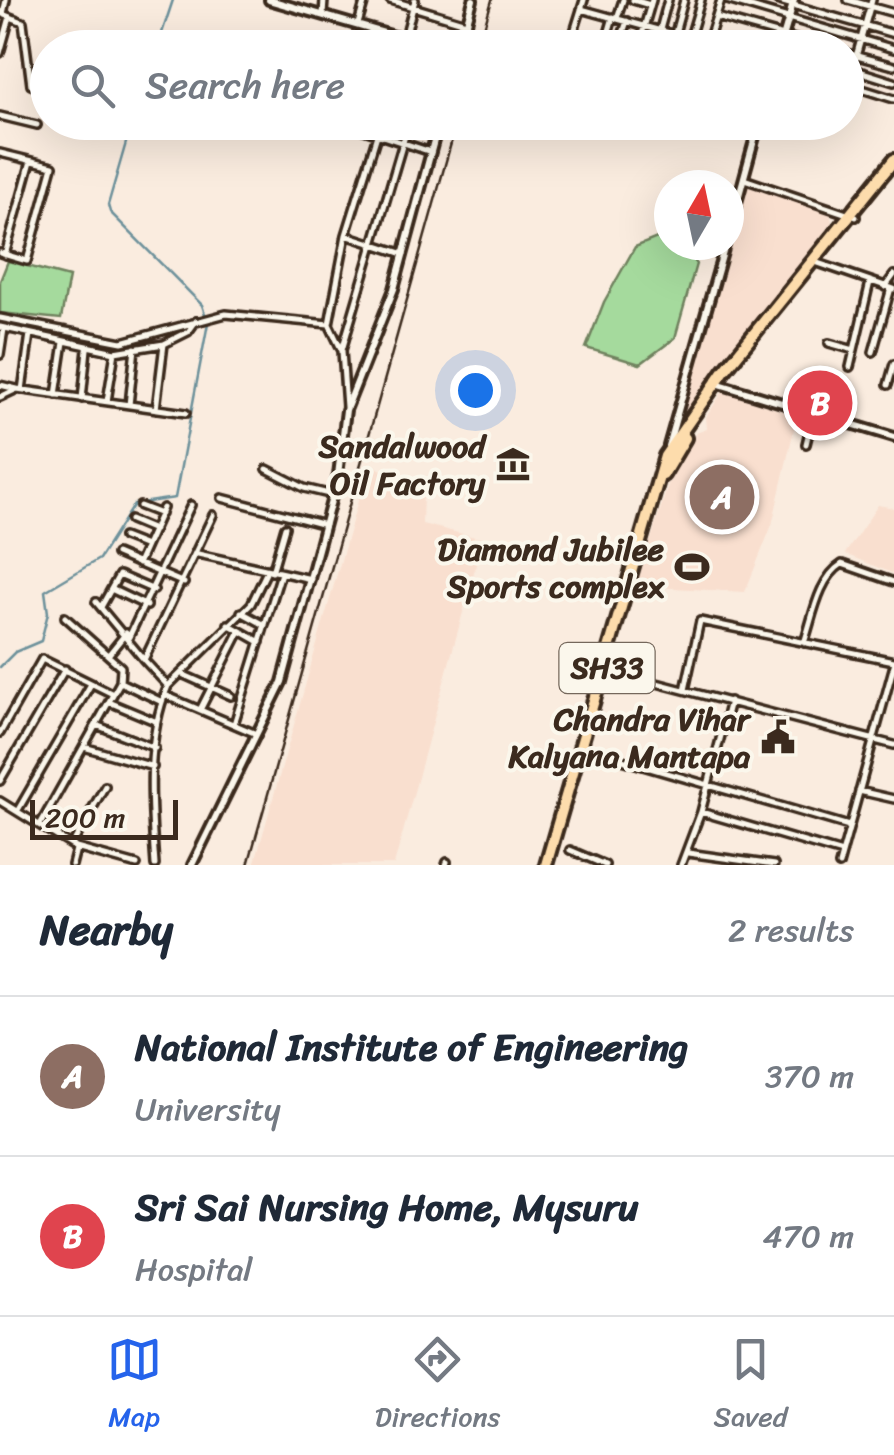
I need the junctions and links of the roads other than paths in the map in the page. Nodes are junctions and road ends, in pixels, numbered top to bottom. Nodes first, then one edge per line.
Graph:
1 (6, 0) edge
2 (270, 0) edge
3 (324, 0) edge
4 (365, 0) edge
5 (390, 0) edge
6 (473, 0) edge
7 (584, 0) edge
8 (623, 0) edge
9 (633, 0) edge
10 (668, 0) edge
11 (684, 0) edge
12 (701, 0) edge
13 (724, 0) edge
14 (776, 0) edge
15 (848, 0) edge
16 (651, 2) edge
17 (793, 2) edge
18 (871, 3) edge
19 (414, 4) edge
20 (581, 9) junction
21 (894, 13) edge
22 (5, 14) edge
23 (323, 15) junction
24 (716, 17) junction
25 (615, 18) junction
26 (788, 19) junction
27 (627, 21) junction
28 (358, 24) junction
29 (466, 24) junction
30 (644, 25) junction
31 (865, 26) junction
32 (378, 30) edge
33 (407, 30) edge
34 (464, 30) edge
35 (575, 30) edge
36 (611, 30) edge
37 (624, 30) edge
38 (643, 30) edge
39 (660, 30) joint
40 (676, 30) edge
41 (692, 30) edge
42 (712, 30) edge
43 (765, 30) edge
44 (785, 30) edge
45 (826, 30) edge
46 (864, 30) edge
47 (894, 34) edge
48 (864, 41) edge
49 (894, 50) edge
50 (0, 52) edge
51 (864, 58) edge
52 (894, 66) edge
53 (864, 72) edge
54 (894, 82) edge
55 (30, 84) edge
56 (864, 89) edge
57 (894, 99) edge
58 (0, 116) edge
59 (30, 124) edge
60 (375, 140) edge
61 (393, 140) edge
62 (403, 140) edge
63 (434, 140) edge
64 (754, 140) edge
65 (402, 143) junction
66 (431, 152) junction
67 (0, 153) edge
68 (894, 160) edge
69 (31, 161) junction
70 (894, 171) edge
71 (744, 179) joint
72 (852, 216) junction
73 (346, 235) junction
74 (374, 245) junction
75 (2, 254) edge
76 (404, 254) junction
77 (722, 260) edge
78 (814, 262) junction
79 (894, 276) edge
80 (870, 282) junction
81 (890, 288) edge
82 (0, 318) edge
83 (197, 320) junction
84 (329, 324) junction
85 (2, 328) edge
86 (30, 334) junction
87 (64, 342) junction
88 (830, 343) dead end
89 (164, 344) junction
90 (135, 348) junction
91 (87, 349) junction
92 (854, 350) junction
93 (342, 351) junction
94 (115, 352) junction
95 (874, 352) dead end
96 (0, 355) edge
97 (894, 364) edge
98 (850, 367) dead end
99 (717, 383) junction
100 (888, 385) dead end
101 (0, 386) edge
102 (19, 390) junction
103 (56, 395) junction
104 (0, 397) edge
105 (82, 399) junction
106 (108, 401) junction
107 (129, 406) junction
108 (156, 409) junction
109 (346, 410) junction
110 (186, 413) dead end
111 (812, 415) junction
112 (894, 437) edge
113 (806, 444) dead end
114 (665, 456) junction
115 (267, 468) dead end
116 (665, 472) junction
117 (334, 495) junction
118 (222, 498) dead end
119 (192, 505) dead end
120 (140, 506) dead end
121 (213, 515) dead end
122 (130, 520) dead end
123 (325, 525) junction
124 (285, 527) dead end
125 (154, 530) junction
126 (123, 537) dead end
127 (146, 546) junction
128 (116, 554) dead end
129 (198, 554) junction
130 (138, 564) junction
131 (270, 571) junction
132 (282, 573) junction
133 (162, 574) junction
134 (311, 579) junction
135 (894, 582) edge
136 (184, 583) junction
137 (111, 589) junction
138 (154, 590) junction
139 (147, 606) junction
140 (241, 612) junction
141 (65, 617) dead end
142 (228, 624) junction
143 (264, 625) junction
144 (240, 631) junction
145 (127, 635) junction
146 (260, 642) junction
147 (804, 642) junction
148 (108, 655) junction
149 (144, 660) junction
150 (894, 663) edge
151 (65, 669) junction
152 (603, 669) junction
153 (182, 674) junction
154 (120, 682) junction
155 (92, 684) junction
156 (168, 686) junction
157 (212, 687) junction
158 (685, 690) junction
159 (113, 694) junction
160 (231, 696) dead end
161 (162, 698) junction
162 (730, 701) junction
163 (108, 702) junction
164 (202, 708) junction
165 (158, 722) junction
166 (234, 724) junction
167 (96, 725) junction
168 (0, 733) edge
169 (254, 733) junction
170 (872, 740) junction
171 (894, 746) edge
172 (84, 748) junction
173 (156, 748) junction
174 (581, 748) junction
175 (154, 768) junction
176 (0, 780) edge
177 (105, 786) dead end
178 (708, 786) junction
179 (859, 791) junction
180 (894, 800) edge
181 (0, 801) edge
182 (18, 810) junction
183 (701, 812) junction
184 (41, 822) junction
185 (849, 826) junction
186 (74, 847) junction
187 (570, 850) dead end
188 (93, 853) junction
189 (688, 853) junction
190 (842, 853) junction
191 (115, 862) edge
192 (746, 863) edge
193 (601, 864) edge
194 (72, 865) edge
195 (90, 865) edge
196 (137, 865) edge
197 (155, 865) edge
198 (192, 865) edge
199 (549, 865) edge
200 (681, 865) edge
201 (690, 865) edge
202 (774, 865) edge
203 (839, 865) edge

1 - 22 street
2 - 23 street
3 - 23 street
4 - 28 street
5 - 19 street
6 - 29 street
7 - 20 street
8 - 25 street
9 - 16 street
10 - 39 street
11 - 40 street
12 - 41 street
13 - 24 street
13 - 26 street
14 - 17 street
15 - 18 street
16 - 30 street
17 - 26 street
17 - 31 street
18 - 21 street
18 - 31 street
19 - 29 street
19 - 33 street
20 - 25 street
20 - 35 street
22 - 50 street
22 - 55 street
23 - 28 street
24 - 42 street
24 - 43 street
25 - 27 street
25 - 36 street
26 - 44 street
26 - 45 street
27 - 30 street
27 - 37 street
28 - 32 street
29 - 34 street
30 - 38 street
30 - 39 street
31 - 46 street
31 - 47 street
48 - 49 street
51 - 52 street
53 - 54 street
56 - 57 street
58 - 59 street
60 - 73 street
61 - 65 street
62 - 65 street
63 - 66 street
64 - 71 street
65 - 66 street
65 - 74 street
66 - 76 street
67 - 69 street
68 - 72 main road
69 - 75 street
69 - 75 street
70 - 72 main road, SH33
71 - 72 street
72 - 78 main road, SH33
73 - 74 street
73 - 84 street
74 - 76 street
74 - 93 street
76 - 109 street
77 - 114 street
78 - 80 street
78 - 99 main road, SH33
79 - 81 street
80 - 81 street
80 - 92 street
81 - 95 street
82 - 83 street
83 - 84 street
83 - 89 street
84 - 93 street
85 - 86 street
85 - 96 street
86 - 87 street
86 - 102 street
87 - 91 street
87 - 103 street
88 - 92 street
89 - 90 street
89 - 108 street
90 - 94 street
90 - 107 street
91 - 94 street
91 - 105 street
92 - 98 street
93 - 109 street
94 - 106 street
97 - 100 street
99 - 111 street
99 - 114 main road
99 - 116 main road, SH33
101 - 102 street
102 - 103 street
102 - 104 street
103 - 105 street
105 - 106 street
106 - 107 street
107 - 108 street
108 - 110 street
109 - 117 street
111 - 112 street
111 - 113 street
114 - 116 street
114 - 152 main road
115 - 117 street
116 - 152 main road, SH33
117 - 123 street
118 - 123 street
119 - 133 street
120 - 125 street
121 - 129 street
122 - 125 street
123 - 134 street
124 - 131 street
125 - 127 street
126 - 127 street
127 - 130 street
128 - 130 street
129 - 131 street
129 - 136 street
130 - 133 street
131 - 132 street
131 - 140 street
132 - 134 street
132 - 143 street
133 - 136 street
133 - 138 street
134 - 169 street
135 - 147 street
136 - 149 street
137 - 138 street
137 - 139 street
137 - 145 street
138 - 139 street
139 - 145 street
140 - 142 street
140 - 143 street
141 - 148 street
142 - 144 street
142 - 153 street
143 - 146 street
144 - 146 street
144 - 157 street
145 - 148 street
145 - 149 street
146 - 166 street
147 - 150 street
147 - 158 street
148 - 154 street
149 - 156 street
150 - 170 street
151 - 155 street
151 - 168 street
151 - 176 street
152 - 158 street
152 - 174 main road, SH33
153 - 156 street
153 - 157 street
154 - 159 street
154 - 161 street
155 - 159 street
155 - 182 street
156 - 161 street
157 - 160 street
157 - 164 street
158 - 162 street
159 - 163 street
161 - 164 street
161 - 165 street
162 - 170 street
162 - 178 street
163 - 165 street
163 - 167 street
164 - 166 street
165 - 173 street
166 - 169 street
167 - 172 street
167 - 173 street
169 - 198 street
170 - 171 street
170 - 179 street
172 - 175 street
172 - 184 street
173 - 175 street
174 - 178 street
174 - 199 main road, SH33
175 - 197 street
177 - 186 street
178 - 183 street
178 - 185 street
179 - 180 street
179 - 185 street
181 - 182 street
182 - 184 street
183 - 189 street
183 - 190 street
184 - 186 street
185 - 190 street
186 - 188 street
186 - 194 street
187 - 193 street
188 - 191 street
188 - 195 street
189 - 192 street
189 - 200 street
189 - 201 street
190 - 203 street
191 - 196 street
192 - 202 street

